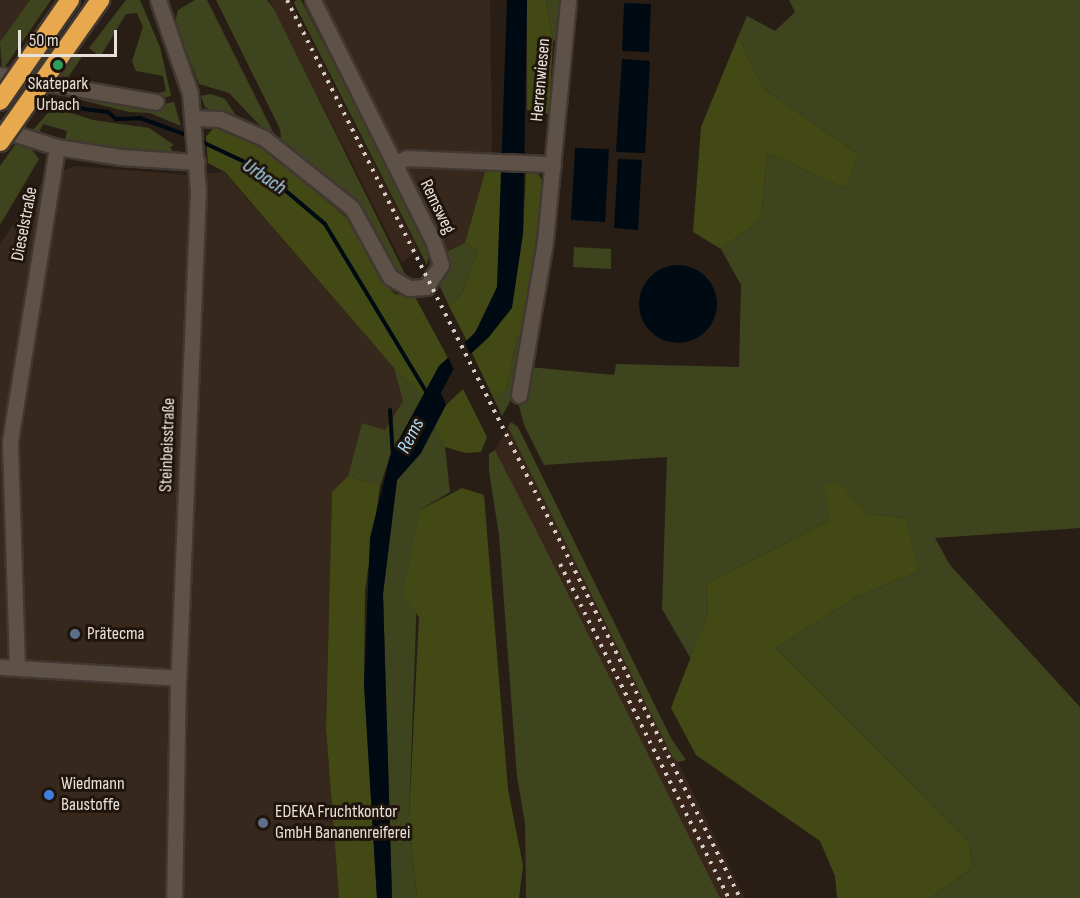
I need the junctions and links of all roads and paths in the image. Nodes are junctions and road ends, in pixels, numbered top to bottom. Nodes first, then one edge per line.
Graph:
1 (70, 0) edge
2 (100, 0) edge
3 (158, 0) edge
4 (313, 0) edge
5 (568, 0) edge
6 (0, 75) edge
7 (0, 101) edge
8 (156, 102) dead end
9 (195, 122) junction
10 (0, 129) edge
11 (0, 142) edge
12 (57, 147) junction
13 (197, 158) junction
14 (394, 163) junction
15 (553, 164) junction
16 (519, 395) dead end
17 (0, 667) edge
18 (17, 667) junction
19 (178, 678) junction
20 (174, 898) edge

1 - 7 highway, bridge
2 - 11 highway, bridge
3 - 9 street, Steinbeisstraße
4 - 14 street, Remsweg
5 - 15 street, Herrenwiesen
6 - 8 street
9 - 13 street, Steinbeisstraße
9 - 14 street, Remsweg
10 - 12 street
12 - 13 street
12 - 18 street, Dieselstraße
13 - 19 street, Steinbeisstraße
14 - 15 street
15 - 16 street, Herrenwiesen
17 - 18 street
18 - 19 street
19 - 20 street, Steinbeisstraße

